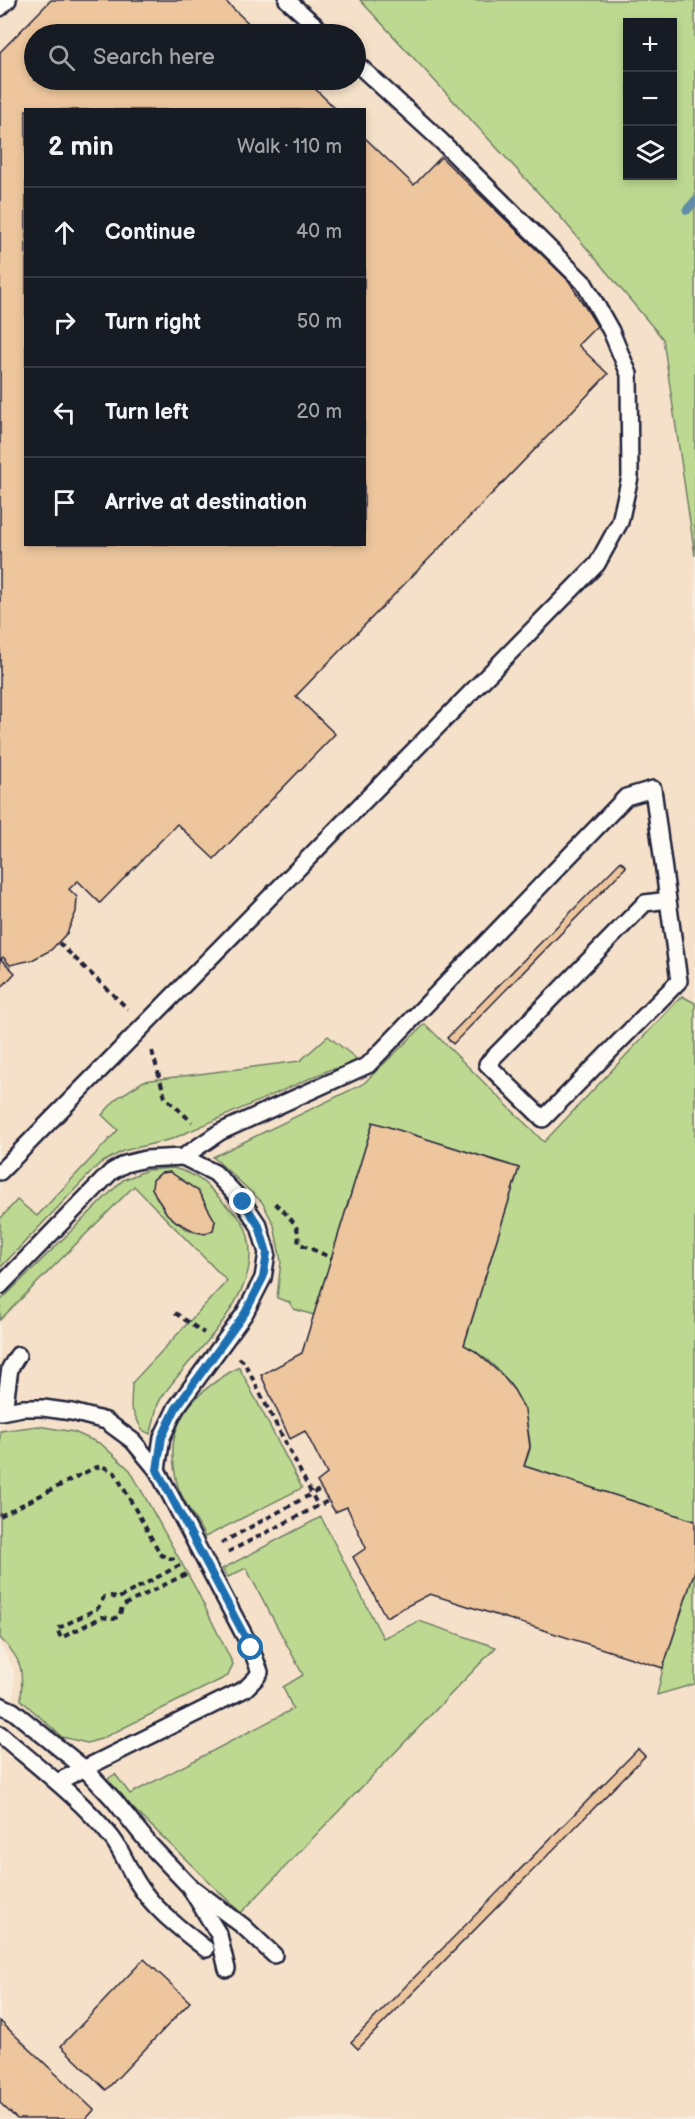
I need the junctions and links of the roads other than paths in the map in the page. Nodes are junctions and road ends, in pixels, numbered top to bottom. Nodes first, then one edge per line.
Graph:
1 (8, 0) edge
2 (287, 0) edge
3 (0, 8) edge
4 (314, 24) edge
5 (366, 72) edge
6 (668, 900) junction
7 (183, 1157) junction
8 (0, 1172) edge
9 (0, 1286) edge
10 (18, 1355) dead end
11 (2, 1412) edge
12 (157, 1470) junction
13 (0, 1705) edge
14 (0, 1734) edge
15 (85, 1769) junction
16 (57, 1782) junction
17 (189, 1886) junction
18 (206, 1949) dead end
19 (274, 1955) dead end
20 (227, 1969) dead end

1 - 3 lane
2 - 4 lane
5 - 8 lane
6 - 6 lane
6 - 7 lane
7 - 9 lane
7 - 12 lane
10 - 11 lane
11 - 12 lane
12 - 15 lane
13 - 15 lane
14 - 16 lane
15 - 16 lane
15 - 17 lane
16 - 18 lane
17 - 19 lane
17 - 20 lane

